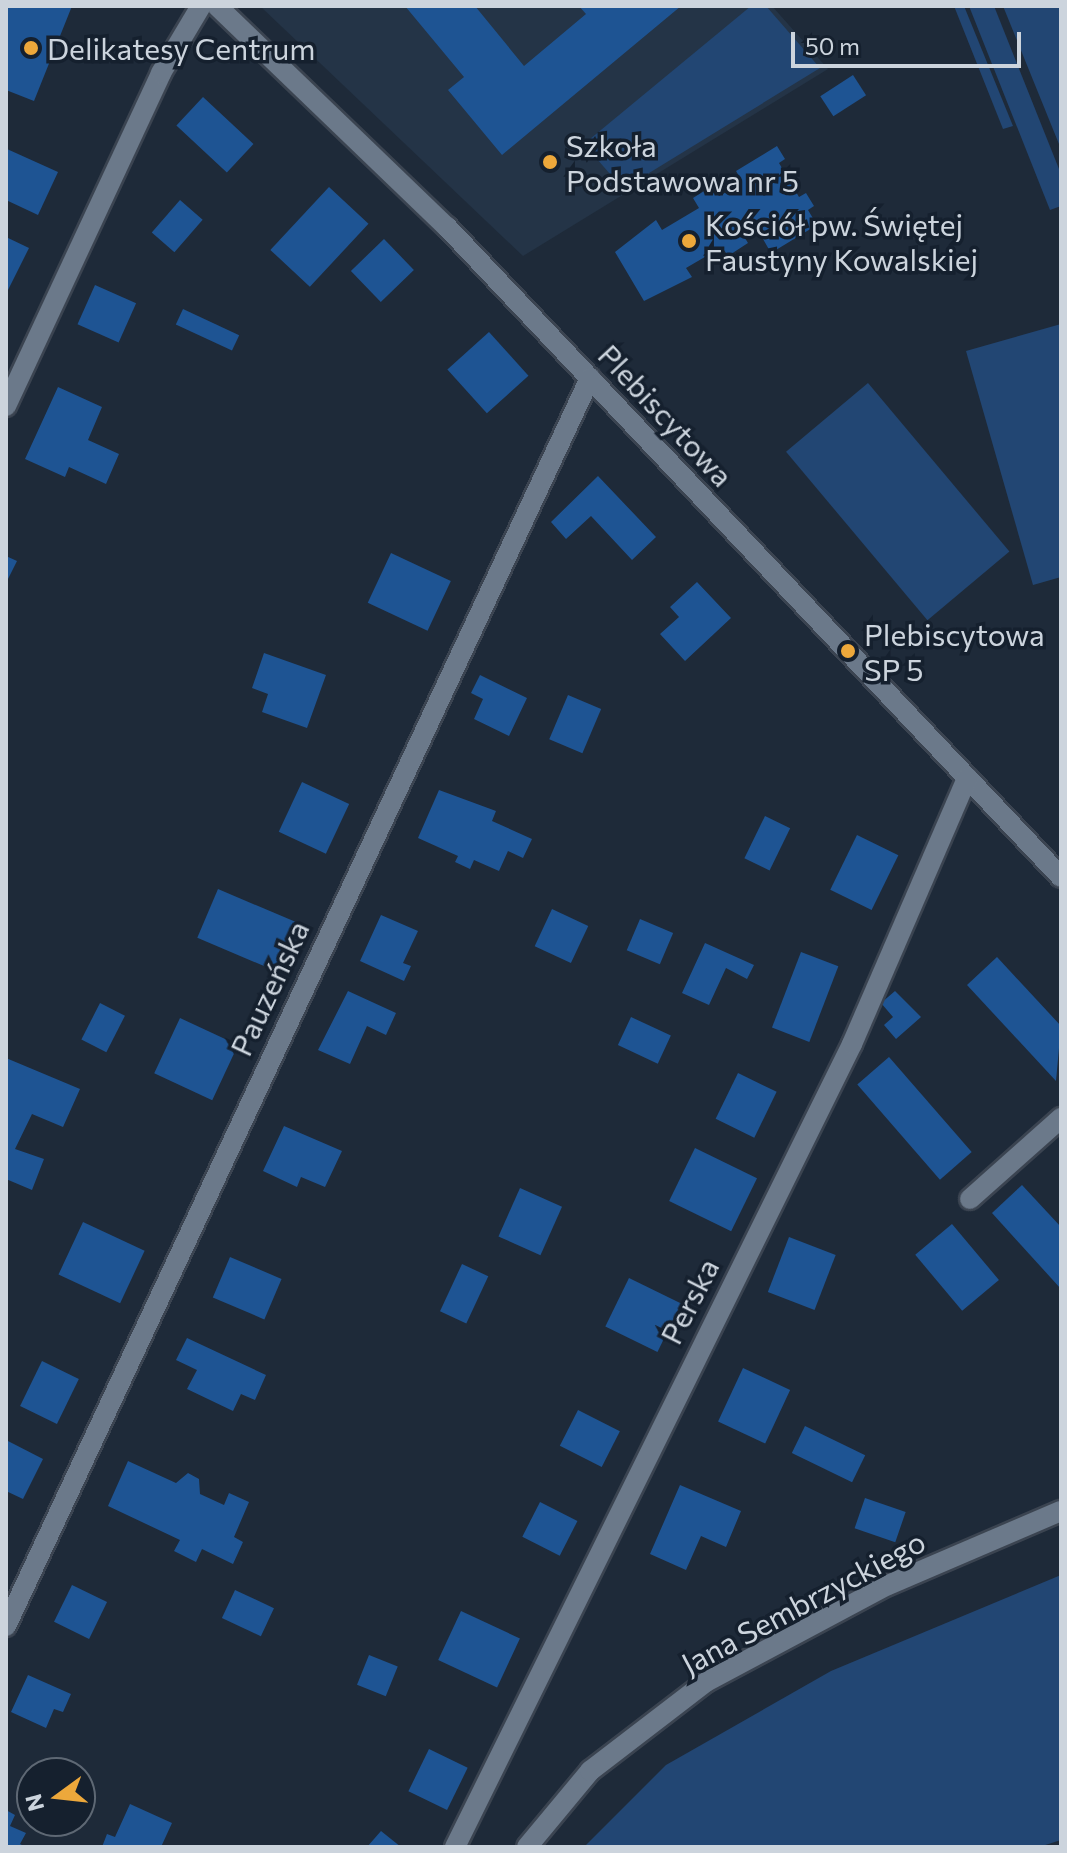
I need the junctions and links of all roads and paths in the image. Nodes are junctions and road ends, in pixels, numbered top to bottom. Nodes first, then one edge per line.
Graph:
1 (201, 6) edge
2 (217, 6) edge
3 (590, 378) junction
4 (6, 406) edge
5 (967, 778) junction
6 (1061, 877) edge
7 (1061, 1118) edge
8 (970, 1199) dead end
9 (1061, 1511) edge
10 (6, 1626) edge
11 (455, 1847) edge
12 (527, 1847) edge

1 - 4 street
2 - 3 street, Plebiscytowa
3 - 5 street, Plebiscytowa
3 - 10 street, Pauzeńska
5 - 6 street, Plebiscytowa
5 - 11 street, Perska
7 - 8 street
9 - 12 street, Jana Sembrzyckiego

